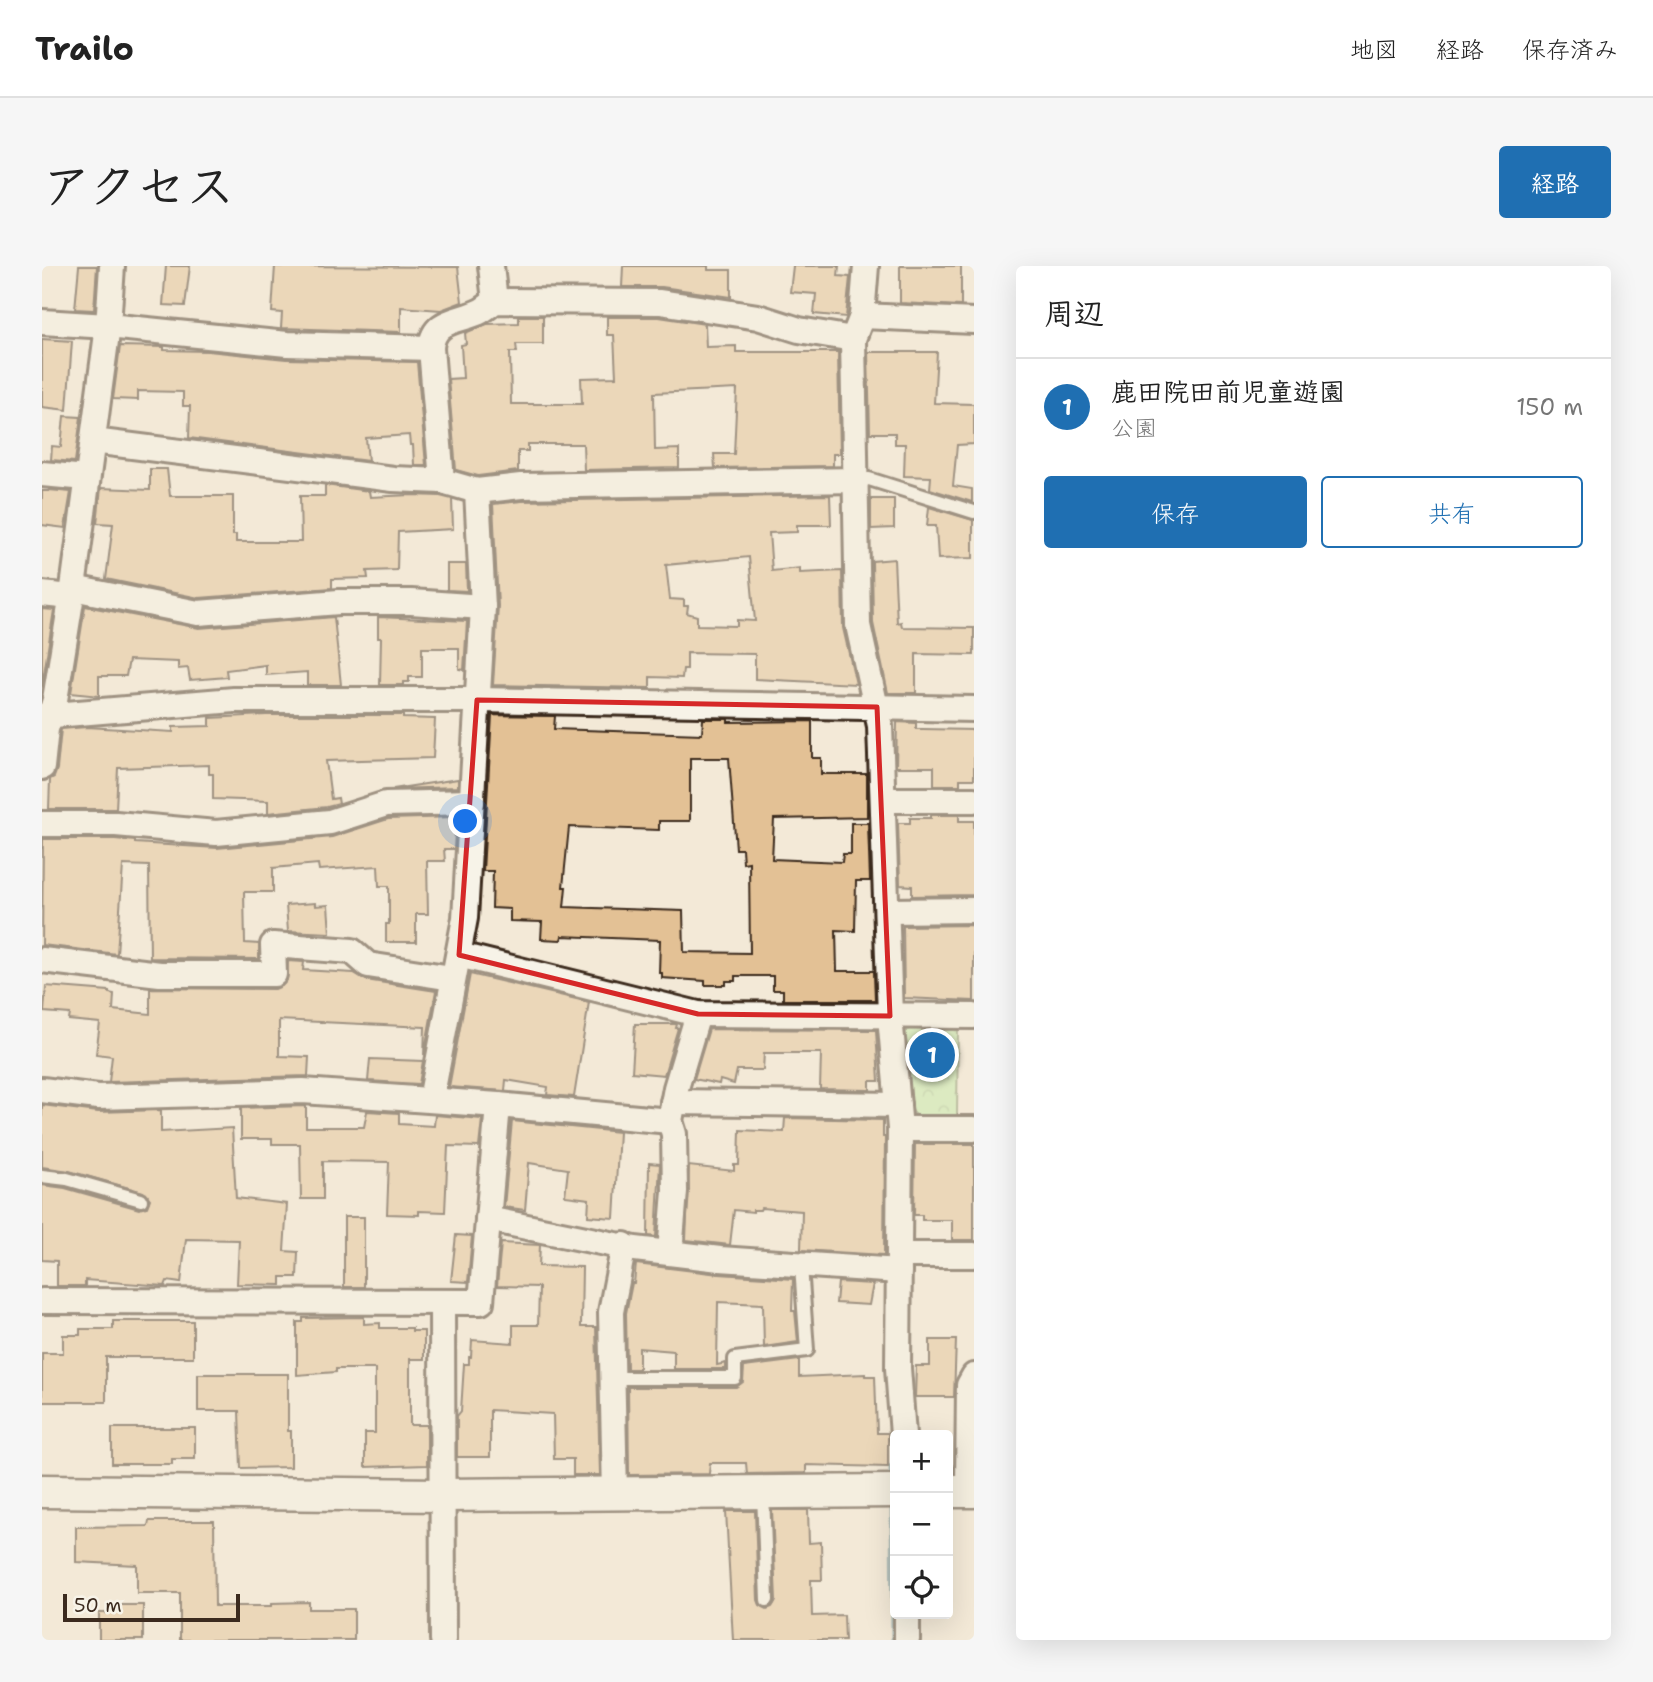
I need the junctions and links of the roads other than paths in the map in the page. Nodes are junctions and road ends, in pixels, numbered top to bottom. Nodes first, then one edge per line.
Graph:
1 (113, 266) edge
2 (491, 266) edge
3 (866, 266) edge
4 (495, 300) junction
5 (974, 321) edge
6 (42, 323) edge
7 (108, 326) junction
8 (858, 328) junction
9 (431, 348) junction
10 (93, 441) junction
11 (42, 474) edge
12 (88, 478) junction
13 (857, 480) junction
14 (442, 481) junction
15 (477, 491) junction
16 (974, 512) edge
17 (72, 592) junction
18 (42, 594) edge
19 (483, 607) junction
20 (477, 700) junction
21 (877, 707) junction
22 (974, 709) edge
23 (46, 716) edge
24 (42, 767) edge
25 (883, 800) junction
26 (974, 800) edge
27 (472, 802) junction
28 (42, 824) edge
29 (974, 910) edge
30 (888, 911) junction
31 (42, 960) edge
32 (455, 966) junction
33 (698, 1014) junction
34 (890, 1016) junction
35 (974, 1016) edge
36 (42, 1090) edge
37 (431, 1100) junction
38 (498, 1105) junction
39 (898, 1105) junction
40 (672, 1112) junction
41 (900, 1129) junction
42 (974, 1129) edge
43 (42, 1176) edge
44 (141, 1200) dead end
45 (488, 1219) junction
46 (624, 1245) junction
47 (670, 1253) junction
48 (974, 1255) edge
49 (899, 1263) junction
50 (801, 1266) junction
51 (42, 1301) edge
52 (442, 1302) junction
53 (974, 1376) edge
54 (613, 1378) junction
55 (903, 1430) edge
56 (42, 1491) edge
57 (890, 1491) edge
58 (963, 1491) edge
59 (763, 1493) junction
60 (443, 1495) junction
61 (615, 1495) junction
62 (767, 1600) dead end
63 (907, 1619) edge
64 (443, 1640) edge
65 (907, 1640) edge

1 - 7 street
2 - 4 street
3 - 8 street
4 - 8 street
4 - 9 street
5 - 8 street
6 - 7 street
7 - 9 street
7 - 10 street
8 - 13 street
9 - 14 street
10 - 12 street
10 - 14 street
11 - 12 street
12 - 17 street
13 - 15 street
13 - 16 lane
13 - 21 street
14 - 15 street
15 - 19 street
17 - 18 street
17 - 19 street
17 - 23 street
19 - 20 street
20 - 21 street
20 - 23 street
20 - 27 street
21 - 22 street
21 - 25 street
23 - 24 street
25 - 26 street
25 - 30 street
27 - 28 street
27 - 32 street
29 - 30 street
30 - 34 street
31 - 32 street
32 - 33 street
32 - 37 street
33 - 34 street
33 - 40 street
34 - 35 street
34 - 39 street
36 - 37 street
37 - 38 street
38 - 40 street
38 - 45 street
39 - 40 street
39 - 41 street
40 - 47 street
41 - 42 street
41 - 49 street
43 - 44 lane
45 - 46 street
45 - 52 street
46 - 47 street
46 - 54 street
47 - 50 street
48 - 49 street
49 - 50 street
49 - 55 street
50 - 54 lane
51 - 52 street
52 - 60 street
53 - 58 street
54 - 61 street
56 - 60 street
57 - 59 street
59 - 61 street
59 - 62 lane
60 - 61 street
60 - 64 street
63 - 65 street

